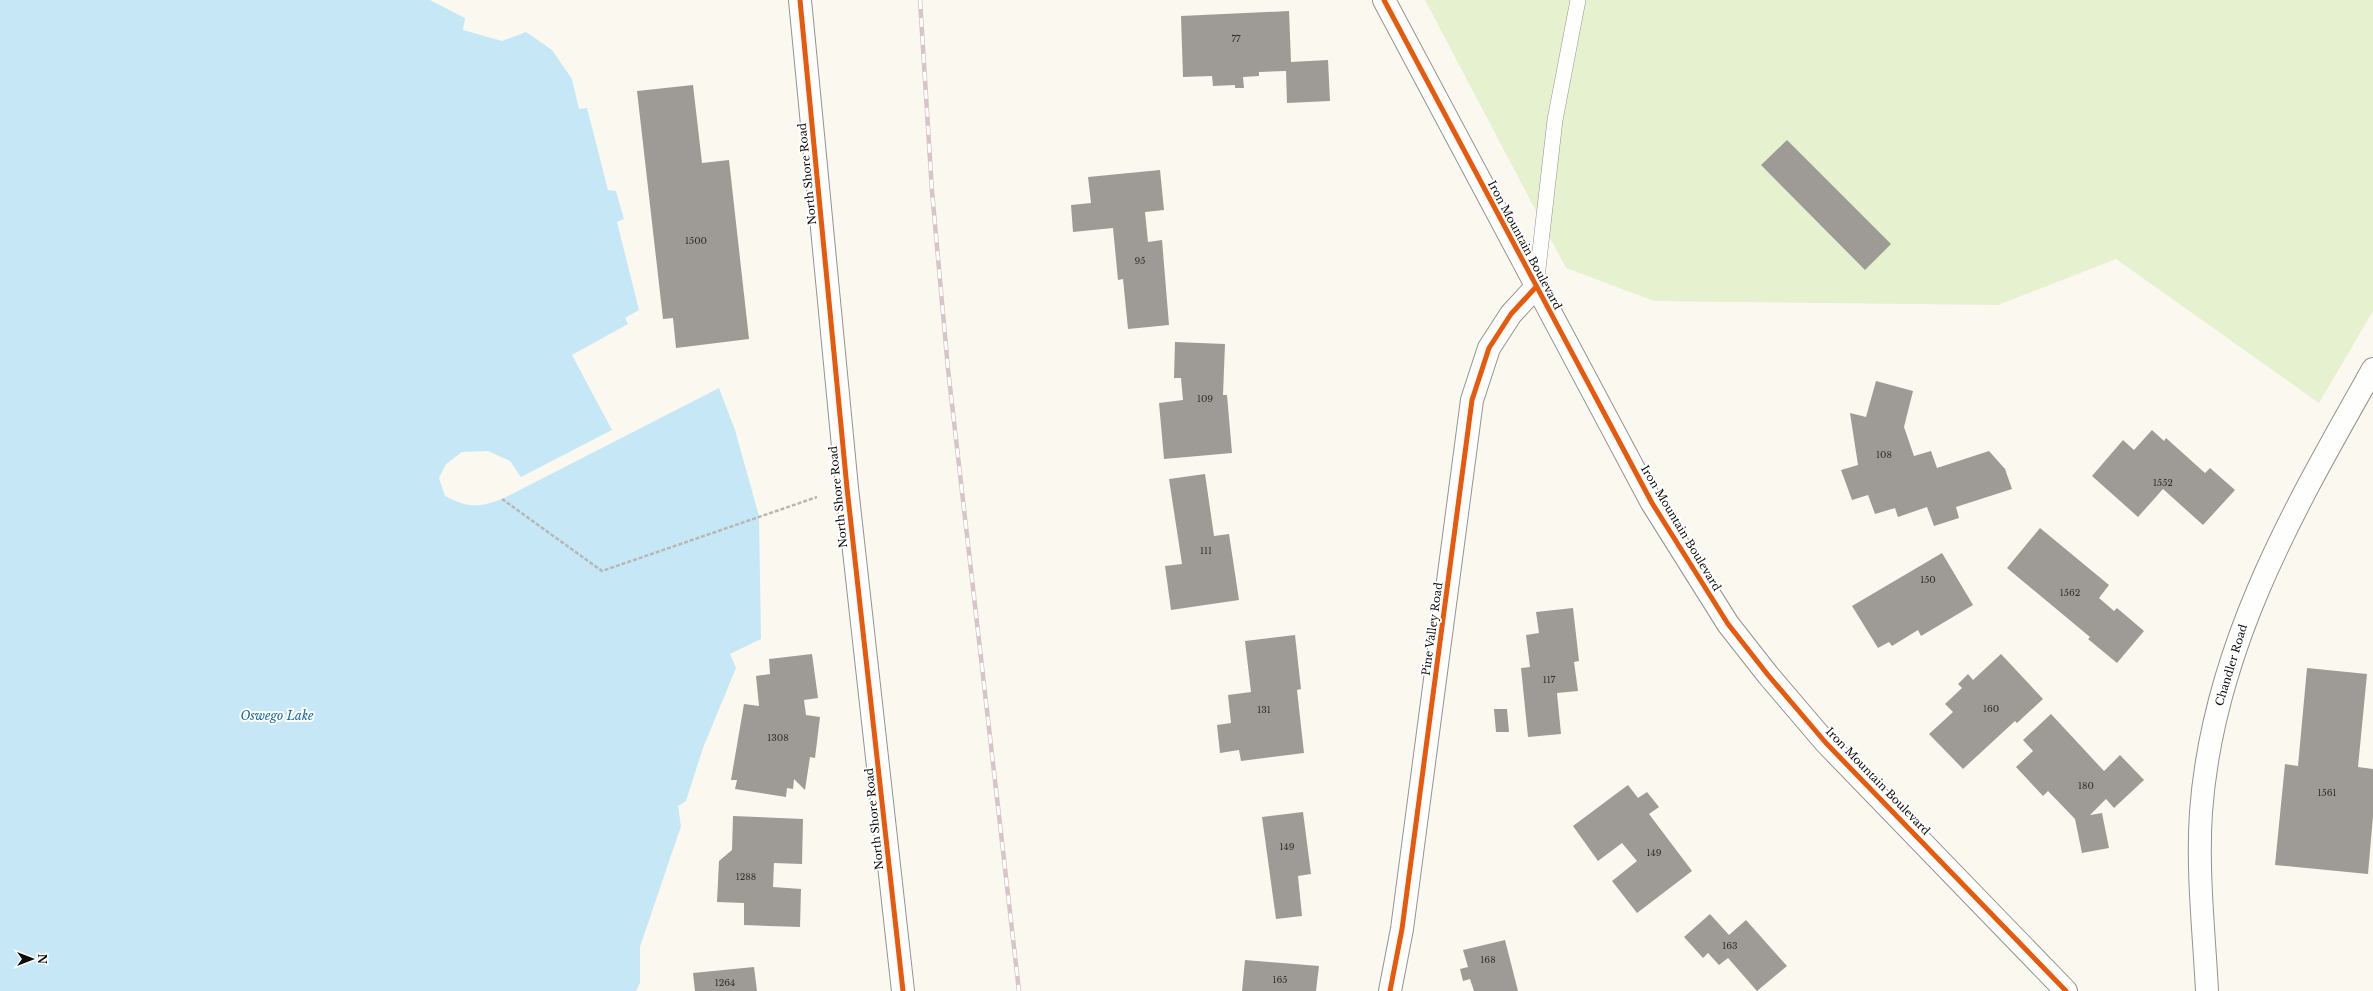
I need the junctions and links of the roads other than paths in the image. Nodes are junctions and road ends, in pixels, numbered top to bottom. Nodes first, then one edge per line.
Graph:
1 (800, 0) edge
2 (1384, 0) edge
3 (1578, 0) edge
4 (1536, 287) junction
5 (2373, 369) edge
6 (903, 991) edge
7 (1390, 991) edge
8 (2066, 991) edge
9 (2207, 991) edge

1 - 6 street, North Shore Road
2 - 4 street, Iron Mountain Boulevard
3 - 4 lane
4 - 7 street, Pine Valley Road
4 - 8 street, Iron Mountain Boulevard
5 - 9 street, Chandler Road

